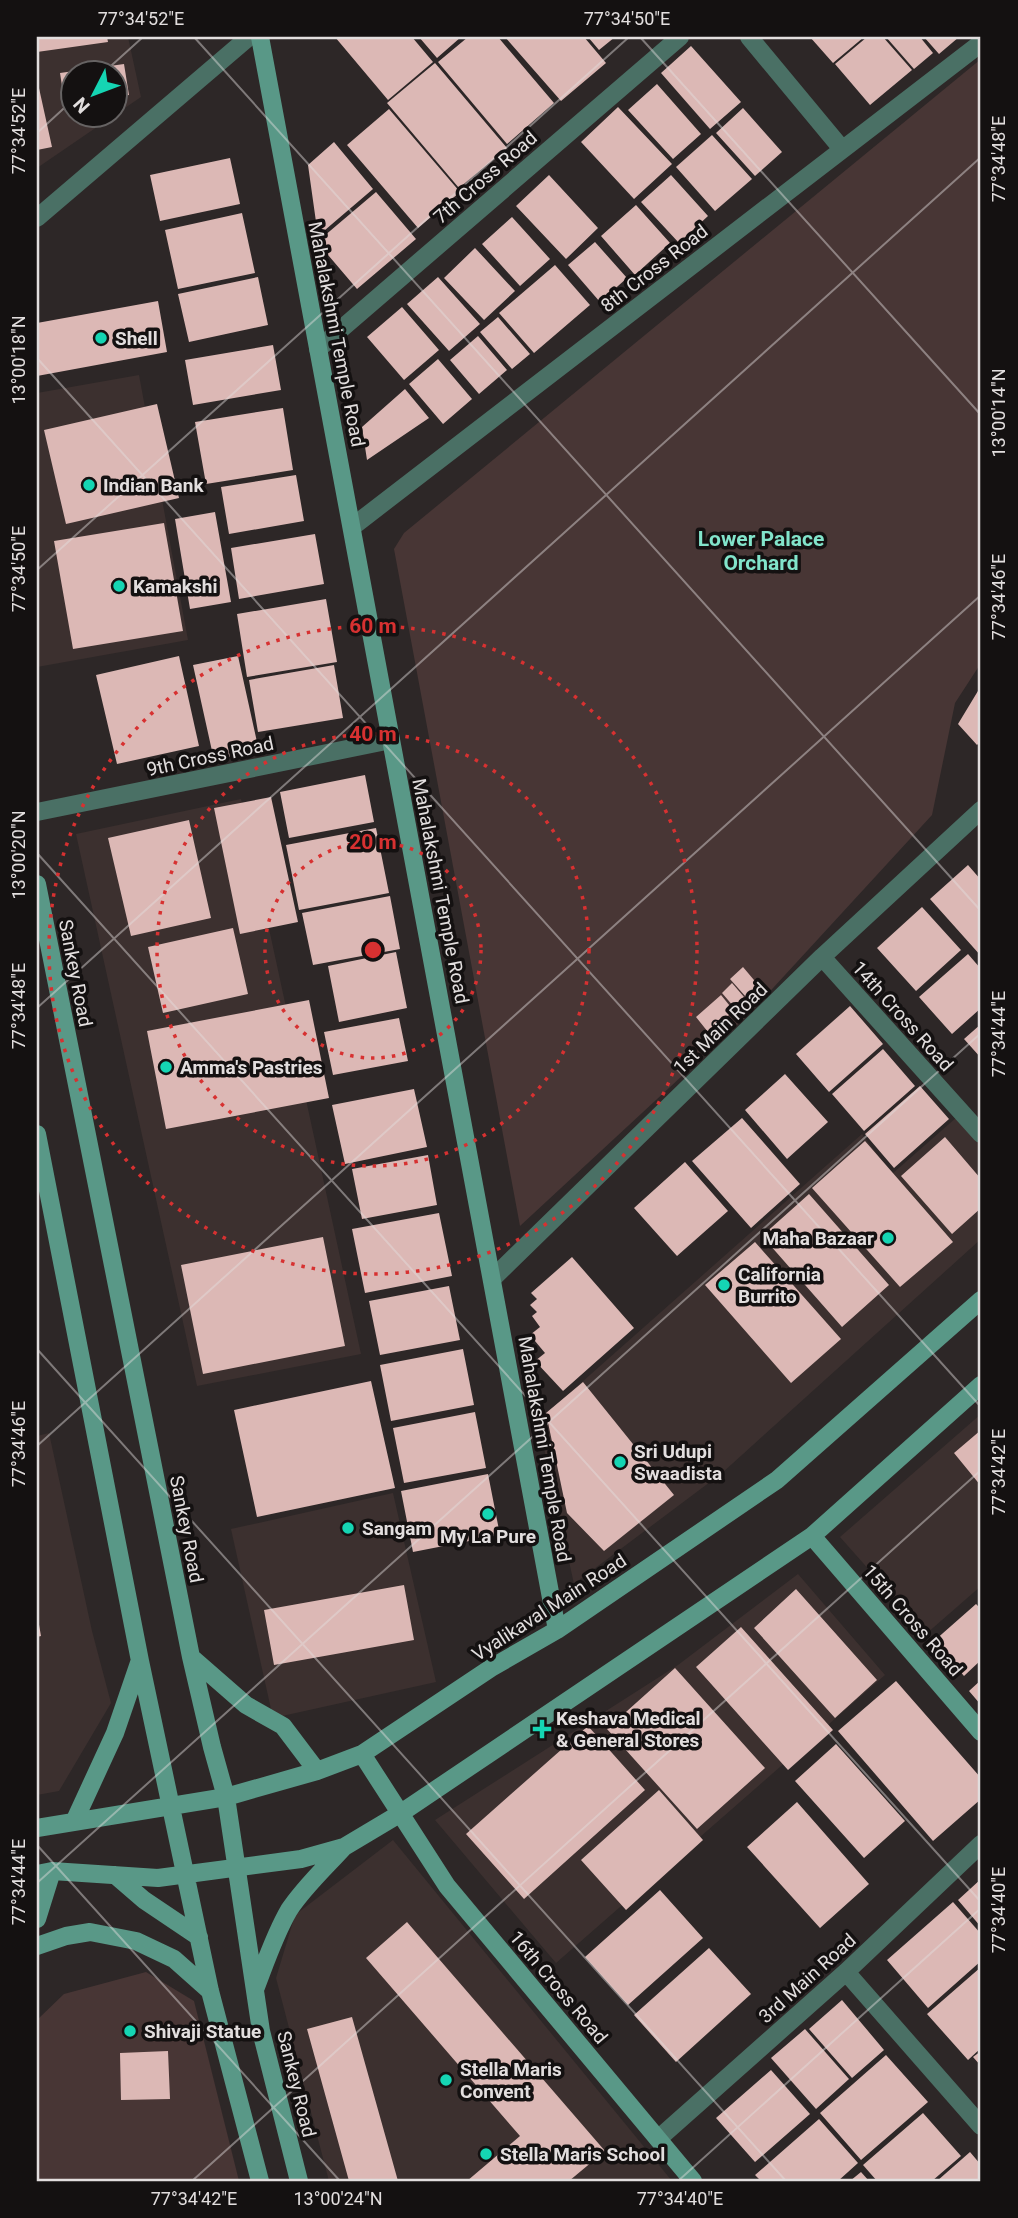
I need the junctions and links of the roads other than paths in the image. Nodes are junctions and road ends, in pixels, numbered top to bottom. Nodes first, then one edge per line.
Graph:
1 (249, 37) edge
2 (260, 37) edge
3 (680, 37) edge
4 (749, 37) edge
5 (981, 43) edge
6 (842, 149) junction
7 (37, 218) edge
8 (318, 349) junction
9 (352, 527) junction
10 (391, 740) junction
11 (981, 810) edge
12 (37, 813) edge
13 (37, 884) edge
14 (822, 957) junction
15 (37, 1134) edge
16 (981, 1134) edge
17 (492, 1279) junction
18 (981, 1300) edge
19 (981, 1385) edge
20 (812, 1536) junction
21 (557, 1630) junction
22 (191, 1657) junction
23 (139, 1661) junction
24 (981, 1732) edge
25 (362, 1754) junction
26 (317, 1771) junction
27 (226, 1797) junction
28 (172, 1806) junction
29 (401, 1814) junction
30 (74, 1822) junction
31 (37, 1828) edge
32 (981, 1844) edge
33 (344, 1847) junction
34 (237, 1869) junction
35 (45, 1872) edge
36 (114, 1875) junction
37 (185, 1875) junction
38 (37, 1919) edge
39 (199, 1937) junction
40 (37, 1945) edge
41 (846, 1972) junction
42 (255, 1989) junction
43 (209, 1991) junction
44 (981, 2126) edge
45 (658, 2139) junction
46 (260, 2181) edge
47 (299, 2181) edge
48 (693, 2181) edge

1 - 7 street
2 - 8 street, Mahalakshmi Temple Road
3 - 8 street, 7th Cross Road
4 - 6 street
5 - 6 street, 8th Cross Road
6 - 9 street, 8th Cross Road
8 - 9 street, Mahalakshmi Temple Road
9 - 10 street, Mahalakshmi Temple Road
10 - 12 street, 9th Cross Road
10 - 17 street, Mahalakshmi Temple Road
11 - 14 street, 1st Main Road
13 - 22 street, Sankey Road
14 - 16 street, 14th Cross Road
14 - 17 street, 1st Main Road
15 - 23 street
17 - 21 street, Mahalakshmi Temple Road
18 - 21 street, Vyalikaval Main Road
19 - 20 street
20 - 24 street, 15th Cross Road
20 - 29 street
21 - 25 street, Vyalikaval Main Road
22 - 26 street
22 - 27 street, Sankey Road
23 - 28 street
23 - 30 street
25 - 26 street, Vyalikaval Main Road
25 - 29 street, 16th Cross Road
26 - 27 street, Vyalikaval Main Road
27 - 28 street, Vyalikaval Main Road
27 - 34 street, Sankey Road
28 - 30 street, Vyalikaval Main Road
28 - 37 street
29 - 33 street
29 - 45 street, 16th Cross Road
30 - 31 street, Vyalikaval Main Road
32 - 41 street, 3rd Main Road
33 - 34 street
33 - 42 street
34 - 37 street
34 - 42 street, Sankey Road
35 - 36 street
35 - 38 street
36 - 37 street
36 - 39 street
37 - 39 street
39 - 43 street
40 - 43 street
41 - 44 street
41 - 45 street, 3rd Main Road
42 - 47 street, Sankey Road
43 - 46 street
45 - 48 street, 16th Cross Road

